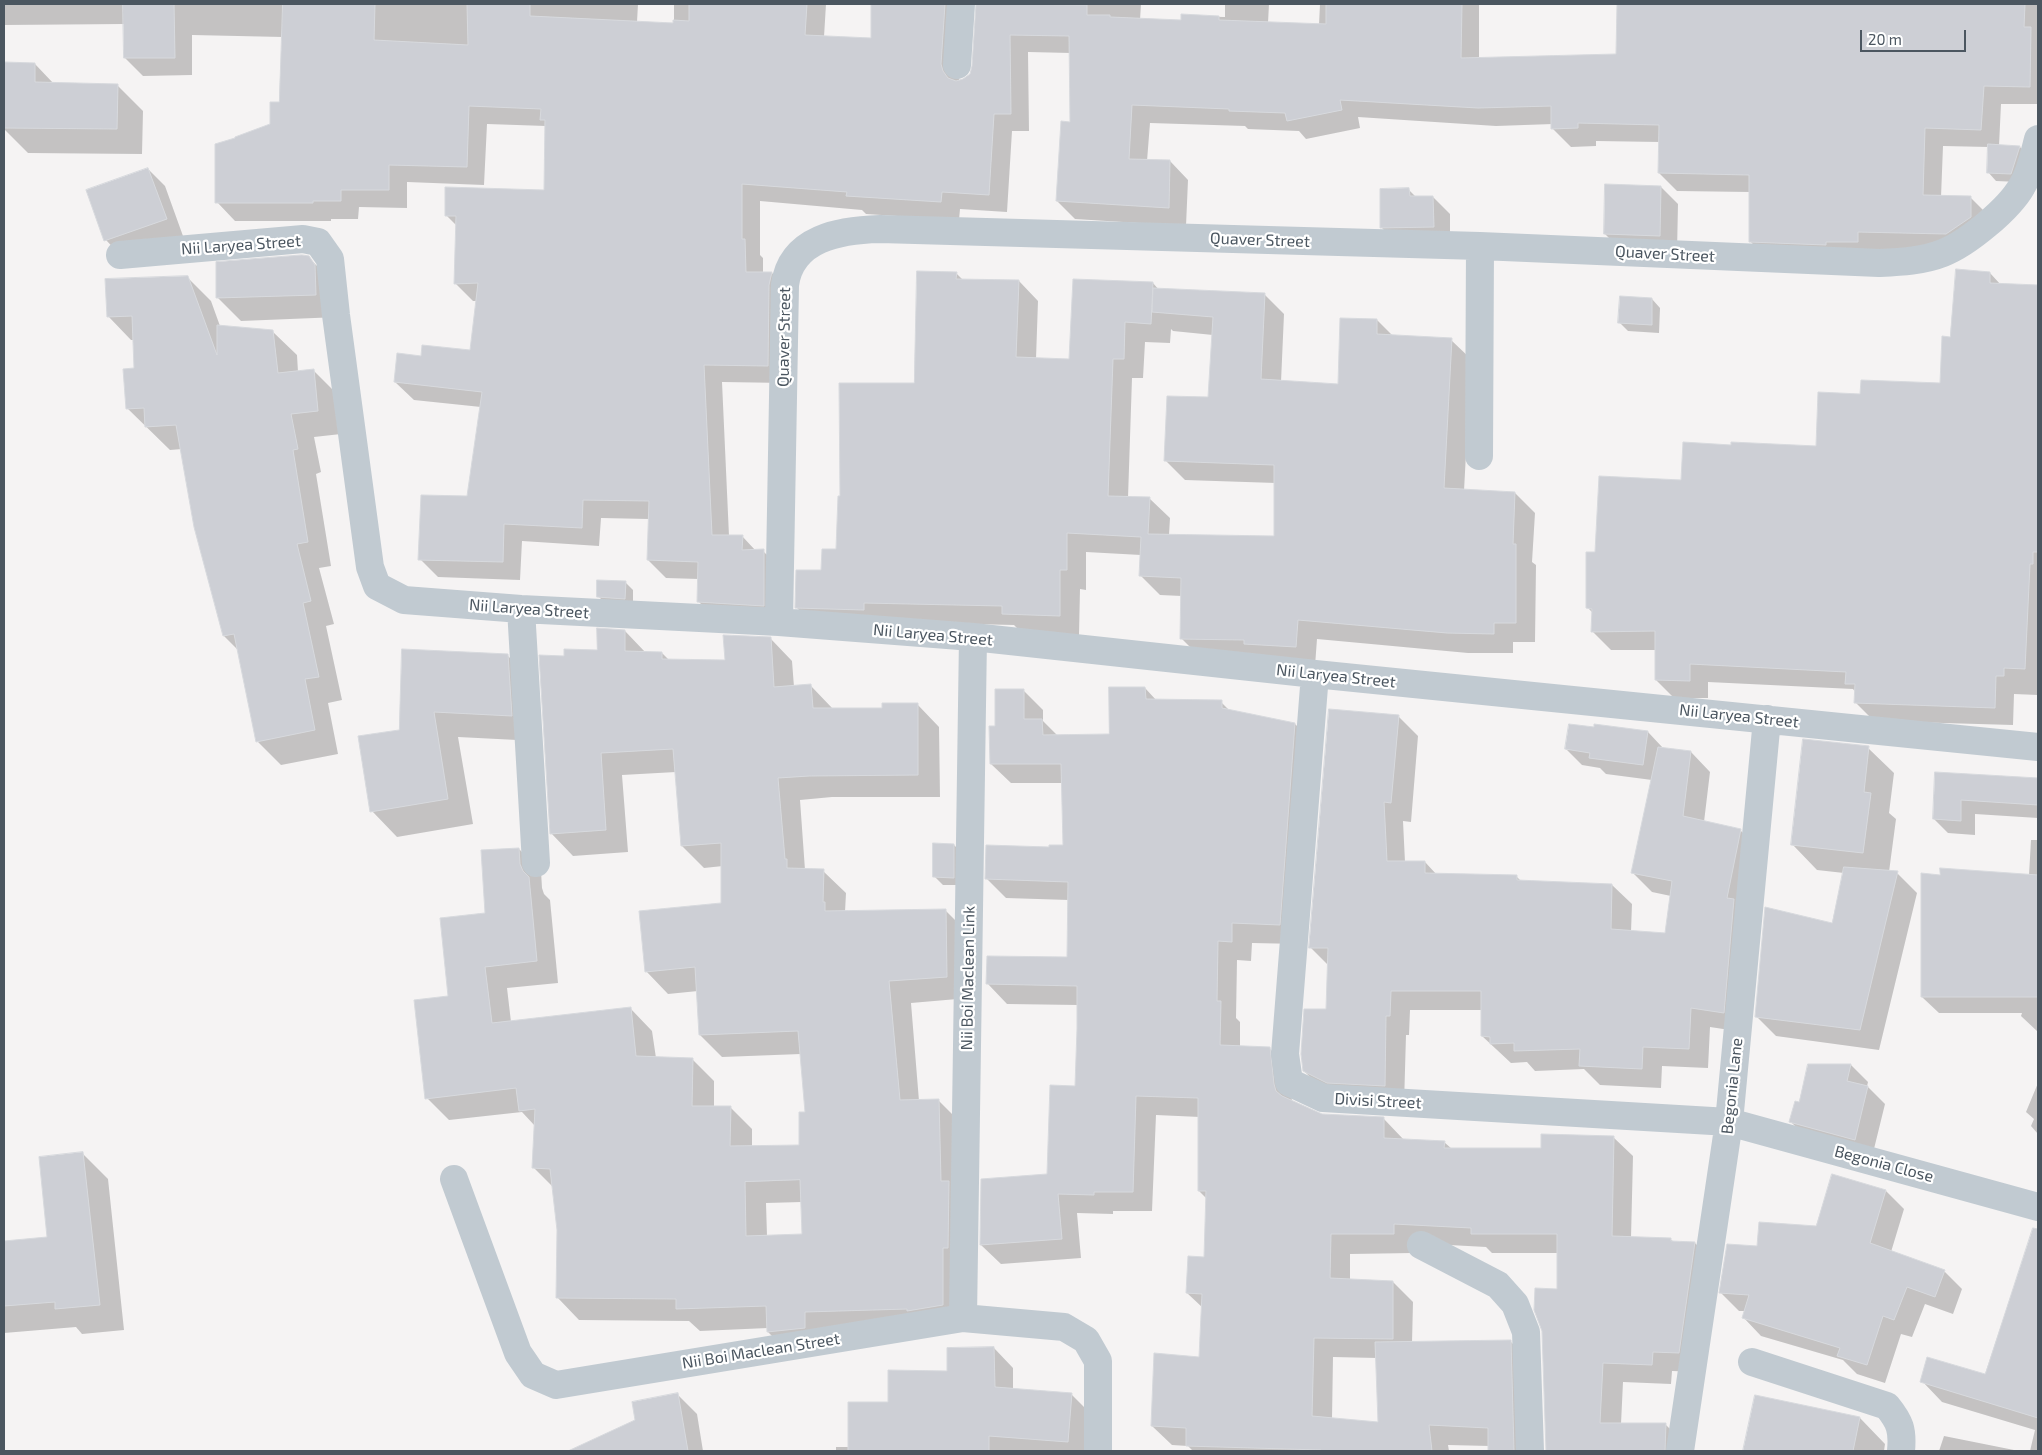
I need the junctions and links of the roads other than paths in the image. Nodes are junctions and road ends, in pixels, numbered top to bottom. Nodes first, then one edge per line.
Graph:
1 (961, 4) edge
2 (958, 65) dead end
3 (2038, 138) edge
4 (1480, 246) junction
5 (120, 255) dead end
6 (1478, 456) dead end
7 (522, 609) junction
8 (779, 622) junction
9 (973, 637) junction
10 (1314, 674) junction
11 (1768, 719) junction
12 (2038, 747) edge
13 (536, 863) dead end
14 (1729, 1122) junction
15 (454, 1179) dead end
16 (2038, 1206) edge
17 (1421, 1245) dead end
18 (963, 1318) junction
19 (1752, 1362) dead end
20 (1098, 1451) edge
21 (1530, 1451) edge
22 (1680, 1451) edge
23 (1901, 1451) edge

1 - 2 street
3 - 4 street, Quaver Street
4 - 6 street
4 - 8 street, Quaver Street
5 - 7 street, Nii Laryea Street
7 - 8 street, Nii Laryea Street
7 - 13 street
8 - 9 street, Nii Laryea Street
9 - 10 street, Nii Laryea Street
9 - 18 street, Nii Boi Maclean Link
10 - 11 street, Nii Laryea Street
10 - 14 street, Divisi Street
11 - 12 street, Nii Laryea Street
11 - 14 street, Begonia Lane
14 - 16 street, Begonia Close
14 - 22 street, Begonia Lane
15 - 18 street, Nii Boi Maclean Street
17 - 21 street
18 - 20 street, Nii Boi Maclean Street
19 - 23 street

